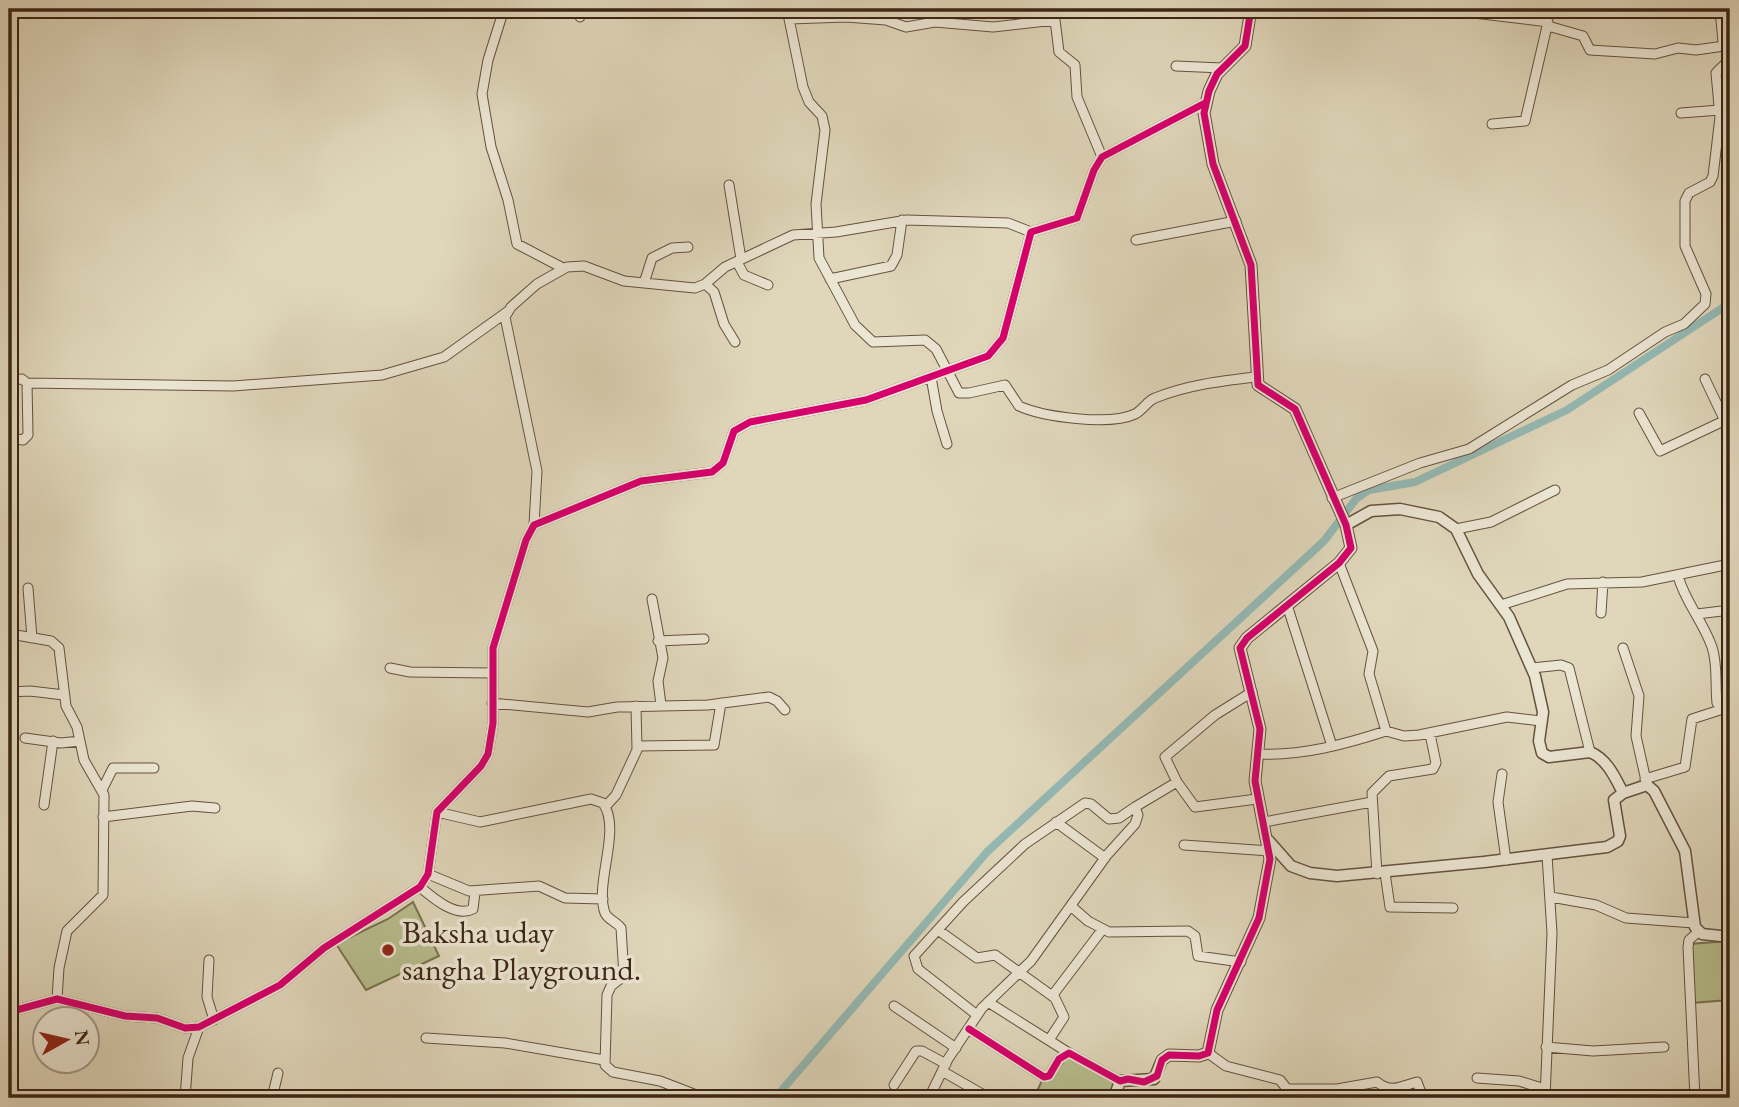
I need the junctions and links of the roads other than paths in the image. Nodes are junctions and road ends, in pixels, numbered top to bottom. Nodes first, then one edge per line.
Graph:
1 (505, 9) edge
2 (787, 9) edge
3 (1281, 9) edge
4 (1470, 9) edge
5 (1720, 9) edge
6 (1251, 10) edge
7 (790, 19) junction
8 (1548, 26) junction
9 (1727, 48) edge
10 (1730, 59) edge
11 (1176, 66) dead end
12 (1222, 68) junction
13 (1205, 103) junction
14 (1720, 110) junction
15 (1681, 113) dead end
16 (1492, 124) dead end
17 (1720, 124) junction
18 (1730, 124) edge
19 (1102, 158) junction
20 (729, 185) dead end
21 (902, 220) junction
22 (1236, 221) junction
23 (1031, 232) junction
24 (817, 233) junction
25 (1136, 240) dead end
26 (688, 247) dead end
27 (739, 260) junction
28 (563, 268) junction
29 (830, 279) junction
30 (644, 283) junction
31 (705, 284) junction
32 (768, 285) dead end
33 (507, 312) junction
34 (735, 342) dead end
35 (946, 373) junction
36 (931, 377) junction
37 (1255, 377) junction
38 (1705, 379) dead end
39 (9, 380) edge
40 (27, 383) junction
41 (1639, 413) dead end
42 (1727, 419) edge
43 (9, 438) edge
44 (947, 444) dead end
45 (1555, 490) dead end
46 (1333, 500) junction
47 (1345, 523) junction
48 (534, 525) junction
49 (1456, 529) junction
50 (1339, 563) junction
51 (1730, 564) edge
52 (1678, 576) junction
53 (1603, 582) junction
54 (29, 588) dead end
55 (652, 599) dead end
56 (1287, 605) junction
57 (1501, 605) junction
58 (1730, 610) edge
59 (1601, 613) dead end
60 (1697, 614) junction
61 (9, 625) edge
62 (32, 638) junction
63 (704, 639) dead end
64 (658, 641) junction
65 (1623, 648) dead end
66 (390, 668) dead end
67 (1532, 668) junction
68 (492, 673) junction
69 (9, 692) edge
70 (1252, 692) junction
71 (64, 695) junction
72 (492, 703) junction
73 (721, 703) junction
74 (661, 705) junction
75 (636, 706) junction
76 (1726, 709) edge
77 (785, 710) dead end
78 (1541, 721) junction
79 (1386, 731) junction
80 (1430, 734) junction
81 (25, 738) dead end
82 (53, 741) junction
83 (80, 741) junction
84 (638, 746) junction
85 (1332, 746) junction
86 (1590, 752) junction
87 (1260, 754) junction
88 (154, 768) dead end
89 (1502, 774) dead end
90 (1177, 782) junction
91 (1646, 782) junction
92 (102, 790) junction
93 (1623, 793) junction
94 (1257, 799) junction
95 (1372, 802) junction
96 (44, 805) dead end
97 (605, 807) junction
98 (1135, 807) junction
99 (215, 808) dead end
100 (437, 812) junction
101 (103, 817) junction
102 (1056, 822) junction
103 (1264, 822) junction
104 (1184, 845) dead end
105 (1269, 846) junction
106 (1547, 855) junction
107 (1105, 858) junction
108 (1506, 860) junction
109 (428, 874) junction
110 (1381, 874) junction
111 (420, 887) junction
112 (475, 892) junction
113 (1551, 897) junction
114 (603, 899) junction
115 (1072, 907) junction
116 (1453, 908) dead end
117 (1696, 928) junction
118 (937, 930) junction
119 (1102, 930) junction
120 (1730, 937) edge
121 (209, 960) dead end
122 (1241, 962) junction
123 (1019, 974) junction
124 (1052, 996) junction
125 (57, 999) junction
126 (988, 1002) junction
127 (894, 1006) dead end
128 (9, 1012) edge
129 (977, 1015) junction
130 (214, 1020) junction
131 (199, 1027) junction
132 (969, 1029) junction
133 (426, 1038) dead end
134 (1049, 1040) junction
135 (1546, 1047) junction
136 (1664, 1047) dead end
137 (956, 1048) junction
138 (1208, 1053) junction
139 (1069, 1054) junction
140 (604, 1060) junction
141 (944, 1067) junction
142 (278, 1073) dead end
143 (1477, 1078) dead end
144 (1120, 1081) junction
145 (894, 1085) dead end
146 (1343, 1093) edge
147 (1287, 1094) edge
148 (1545, 1094) edge
149 (185, 1096) edge
150 (202, 1098) edge
151 (272, 1098) edge
152 (704, 1098) edge
153 (929, 1098) edge
154 (989, 1098) edge
155 (1114, 1098) edge
156 (1423, 1098) edge
157 (1695, 1098) edge

1 - 28 street
2 - 7 street
3 - 6 street
4 - 8 street
5 - 9 street
6 - 12 street
7 - 19 street
7 - 24 street
8 - 9 street
8 - 16 street
10 - 14 street
11 - 12 street
12 - 13 street
13 - 19 street
13 - 22 street
14 - 15 street
14 - 17 street
17 - 18 street
17 - 46 street
19 - 23 street
20 - 27 street
21 - 23 street
21 - 24 street
21 - 29 street
22 - 25 street
22 - 37 street
23 - 35 street
24 - 27 street
24 - 29 street
26 - 30 street
27 - 31 street
27 - 32 street
28 - 30 street
28 - 33 street
29 - 35 street
30 - 31 street
31 - 34 street
33 - 40 street
33 - 48 street
35 - 36 street
35 - 37 street
36 - 44 street
36 - 48 street
37 - 46 street
38 - 42 street
39 - 40 street
40 - 43 street
41 - 42 street
45 - 49 street
46 - 47 street
47 - 49 street
47 - 50 street
48 - 68 street
49 - 57 street
50 - 56 street
50 - 79 street
51 - 52 street
52 - 53 street
52 - 60 street
53 - 57 street
53 - 59 street
54 - 62 street
55 - 64 street
56 - 70 street
56 - 85 street
57 - 67 street
58 - 60 street
60 - 76 street
61 - 62 street
62 - 71 street
63 - 64 street
64 - 74 street
65 - 91 street
66 - 68 street
67 - 78 street
67 - 86 street
68 - 72 street
69 - 71 street
70 - 87 street
70 - 90 street
71 - 83 street
72 - 75 street
72 - 100 street
73 - 74 street
73 - 77 street
73 - 84 street
74 - 75 street
75 - 84 street
76 - 91 street
78 - 80 street
78 - 86 street
79 - 80 street
79 - 85 street
80 - 95 street
81 - 82 street
82 - 83 street
82 - 96 street
83 - 92 street
84 - 97 street
85 - 87 street
86 - 93 street
87 - 94 street
88 - 92 street
89 - 108 street
90 - 94 street
90 - 98 street
91 - 93 street
91 - 117 street
92 - 101 street
93 - 106 street
94 - 103 street
95 - 103 street
95 - 110 street
97 - 100 street
97 - 114 street
98 - 102 street
98 - 107 street
99 - 101 street
100 - 109 street
101 - 125 street
102 - 107 street
102 - 118 street
103 - 105 street
104 - 105 street
105 - 110 street
105 - 122 street
106 - 108 street
106 - 113 street
107 - 115 street
108 - 110 street
109 - 111 street
109 - 112 street
110 - 116 street
111 - 112 street
111 - 130 street
112 - 114 street
113 - 117 street
113 - 135 street
114 - 140 street
115 - 119 street
115 - 123 street
117 - 120 street
117 - 157 street
118 - 123 street
118 - 129 street
119 - 122 street
119 - 124 street
121 - 130 street
122 - 138 street
123 - 124 street
123 - 126 street
124 - 134 street
125 - 128 street
125 - 131 street
126 - 129 street
126 - 134 street
127 - 137 street
129 - 132 street
130 - 131 street
131 - 149 street
132 - 137 street
132 - 139 street
133 - 140 street
134 - 139 street
135 - 136 street
135 - 148 street
137 - 141 street
138 - 144 street
138 - 147 street
139 - 144 street
140 - 152 street
141 - 145 street
141 - 153 street
141 - 154 street
142 - 151 street
143 - 148 street
144 - 155 street
146 - 147 street
146 - 156 street
149 - 150 street

